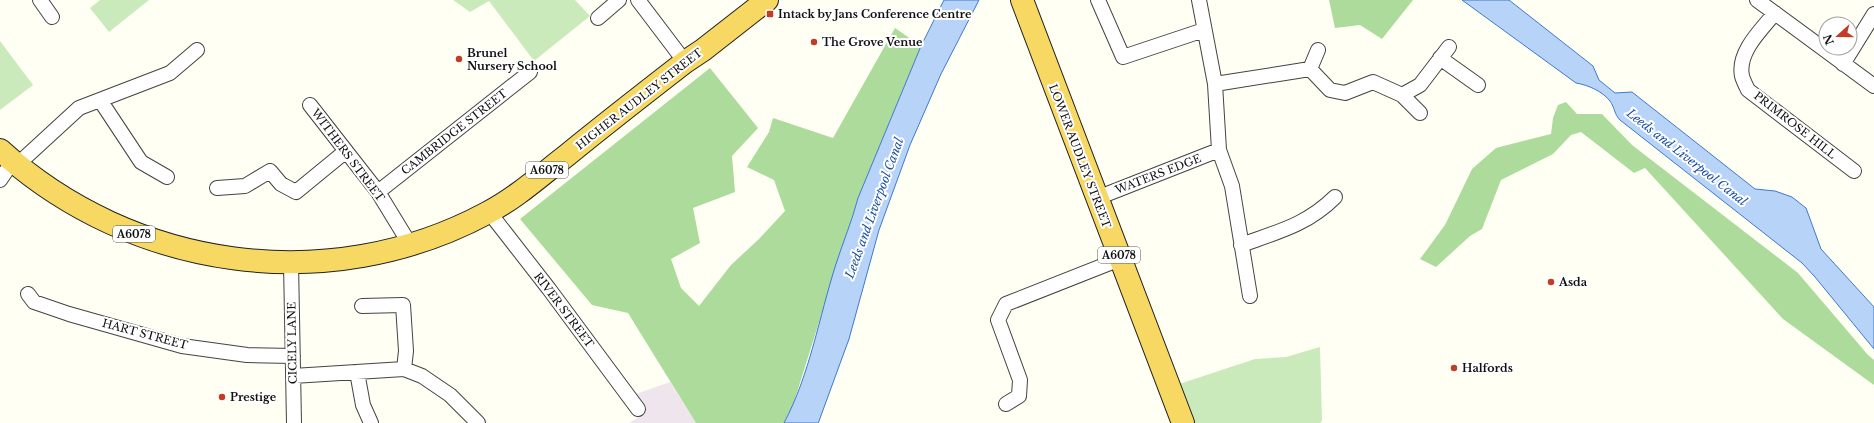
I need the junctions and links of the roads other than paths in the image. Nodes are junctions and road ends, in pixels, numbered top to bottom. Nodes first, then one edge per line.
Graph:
1 (40, 0) edge
2 (619, 0) edge
3 (638, 0) edge
4 (767, 0) edge
5 (1022, 0) edge
6 (1098, 0) edge
7 (1199, 0) edge
8 (1758, 0) edge
9 (1775, 13) junction
10 (1874, 14) edge
11 (52, 16) dead end
12 (598, 18) dead end
13 (1204, 30) junction
14 (1449, 47) dead end
15 (197, 50) dead end
16 (1318, 50) dead end
17 (1440, 58) junction
18 (685, 62) junction
19 (1843, 64) junction
20 (1310, 69) junction
21 (530, 72) dead end
22 (1216, 84) junction
23 (1478, 85) dead end
24 (1874, 86) edge
25 (1402, 95) junction
26 (100, 100) junction
27 (310, 105) dead end
28 (1420, 113) dead end
29 (1220, 150) junction
30 (346, 152) junction
31 (10, 158) edge
32 (1854, 171) dead end
33 (167, 177) dead end
34 (0, 180) edge
35 (217, 188) dead end
36 (378, 192) junction
37 (1335, 197) dead end
38 (1097, 198) junction
39 (489, 212) junction
40 (1241, 245) junction
41 (410, 246) junction
42 (1120, 259) junction
43 (291, 263) junction
44 (28, 294) dead end
45 (1250, 296) dead end
46 (362, 306) dead end
47 (293, 356) junction
48 (404, 369) junction
49 (357, 372) junction
50 (293, 376) junction
51 (1006, 404) dead end
52 (638, 409) dead end
53 (294, 423) edge
54 (371, 423) edge
55 (478, 423) edge
56 (1183, 423) edge

1 - 11 street
2 - 12 street
3 - 18 street
4 - 18 highway, HIGHER AUDLEY STREET / A6078
5 - 38 highway, LOWER AUDLEY STREET / A6078
6 - 13 street
7 - 13 street
8 - 9 street
9 - 19 street
9 - 32 street, PRIMROSE HILL
10 - 19 street
13 - 22 street
14 - 17 street
15 - 26 street
16 - 20 street
17 - 23 street
17 - 25 street
18 - 39 highway, HIGHER AUDLEY STREET / A6078
19 - 24 street
20 - 22 street
20 - 25 street
21 - 36 street, CAMBRIDGE STREET
22 - 29 street
25 - 28 street
26 - 31 street
26 - 33 street
27 - 30 street, WITHERS STREET
29 - 38 street, WATERS EDGE
29 - 40 street
30 - 35 street
30 - 36 street, WITHERS STREET
31 - 34 street
31 - 43 highway, HIGHER AUDLEY STREET / A6078
36 - 41 street, WITHERS STREET
37 - 40 street
38 - 42 highway, LOWER AUDLEY STREET / A6078
39 - 41 highway, HIGHER AUDLEY STREET / A6078
39 - 52 street, RIVER STREET
40 - 45 street
41 - 43 highway, HIGHER AUDLEY STREET / A6078
42 - 51 street
42 - 56 highway, LOWER AUDLEY STREET / A6078
43 - 47 street, CICELY LANE
44 - 47 street, HART STREET
46 - 48 street
47 - 50 street, CICELY LANE
48 - 49 street
48 - 55 street
49 - 50 street
49 - 54 street
50 - 53 street, CICELY LANE

